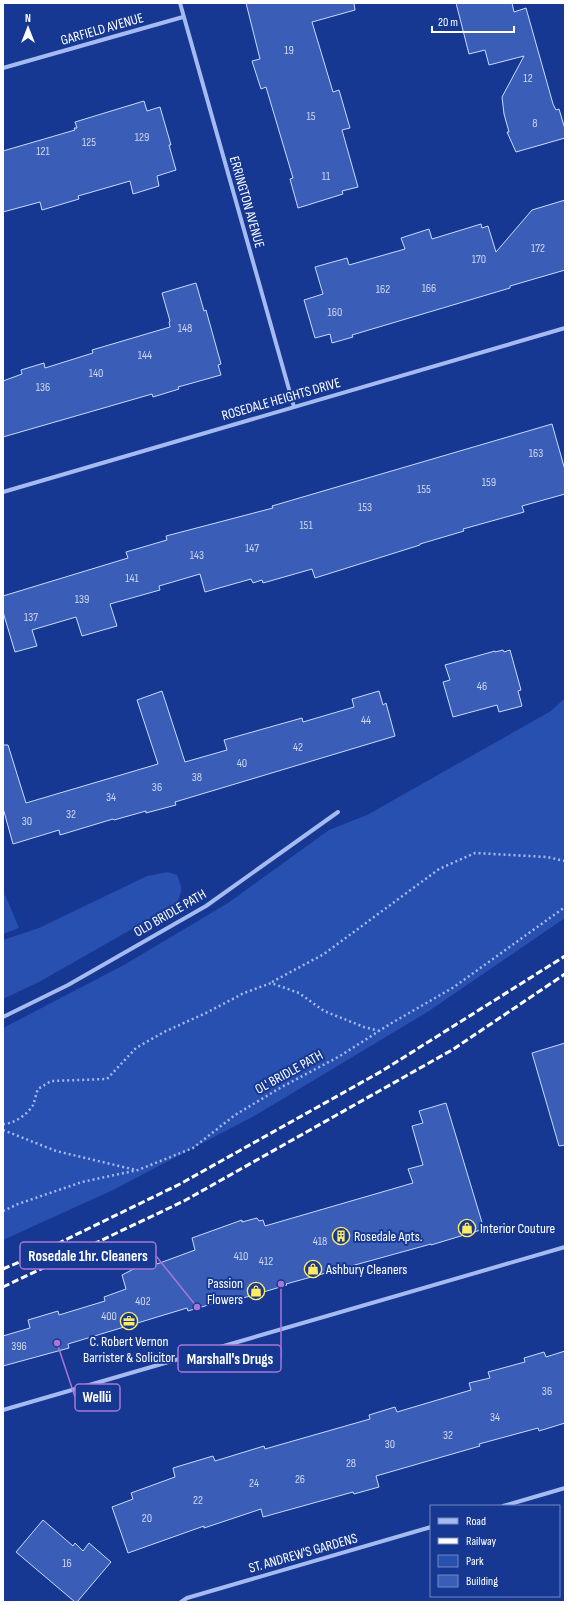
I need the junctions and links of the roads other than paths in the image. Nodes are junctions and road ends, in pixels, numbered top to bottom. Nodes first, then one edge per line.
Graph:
1 (180, 3) edge
2 (183, 17) junction
3 (3, 68) edge
4 (565, 328) edge
5 (294, 407) junction
6 (3, 492) edge
7 (338, 812) dead end
8 (3, 1017) edge
9 (565, 1247) edge
10 (3, 1410) edge
11 (565, 1488) edge
12 (506, 1505) edge
13 (430, 1527) edge
14 (181, 1602) edge

1 - 2 street, ERRINGTON AVENUE
2 - 3 street, GARFIELD AVENUE
2 - 5 street, ERRINGTON AVENUE
4 - 5 street, ROSEDALE HEIGHTS DRIVE
5 - 6 street, ROSEDALE HEIGHTS DRIVE
7 - 8 street, OLD BRIDLE PATH
9 - 10 street
11 - 12 street
13 - 14 street, ST. ANDREW'S GARDENS

